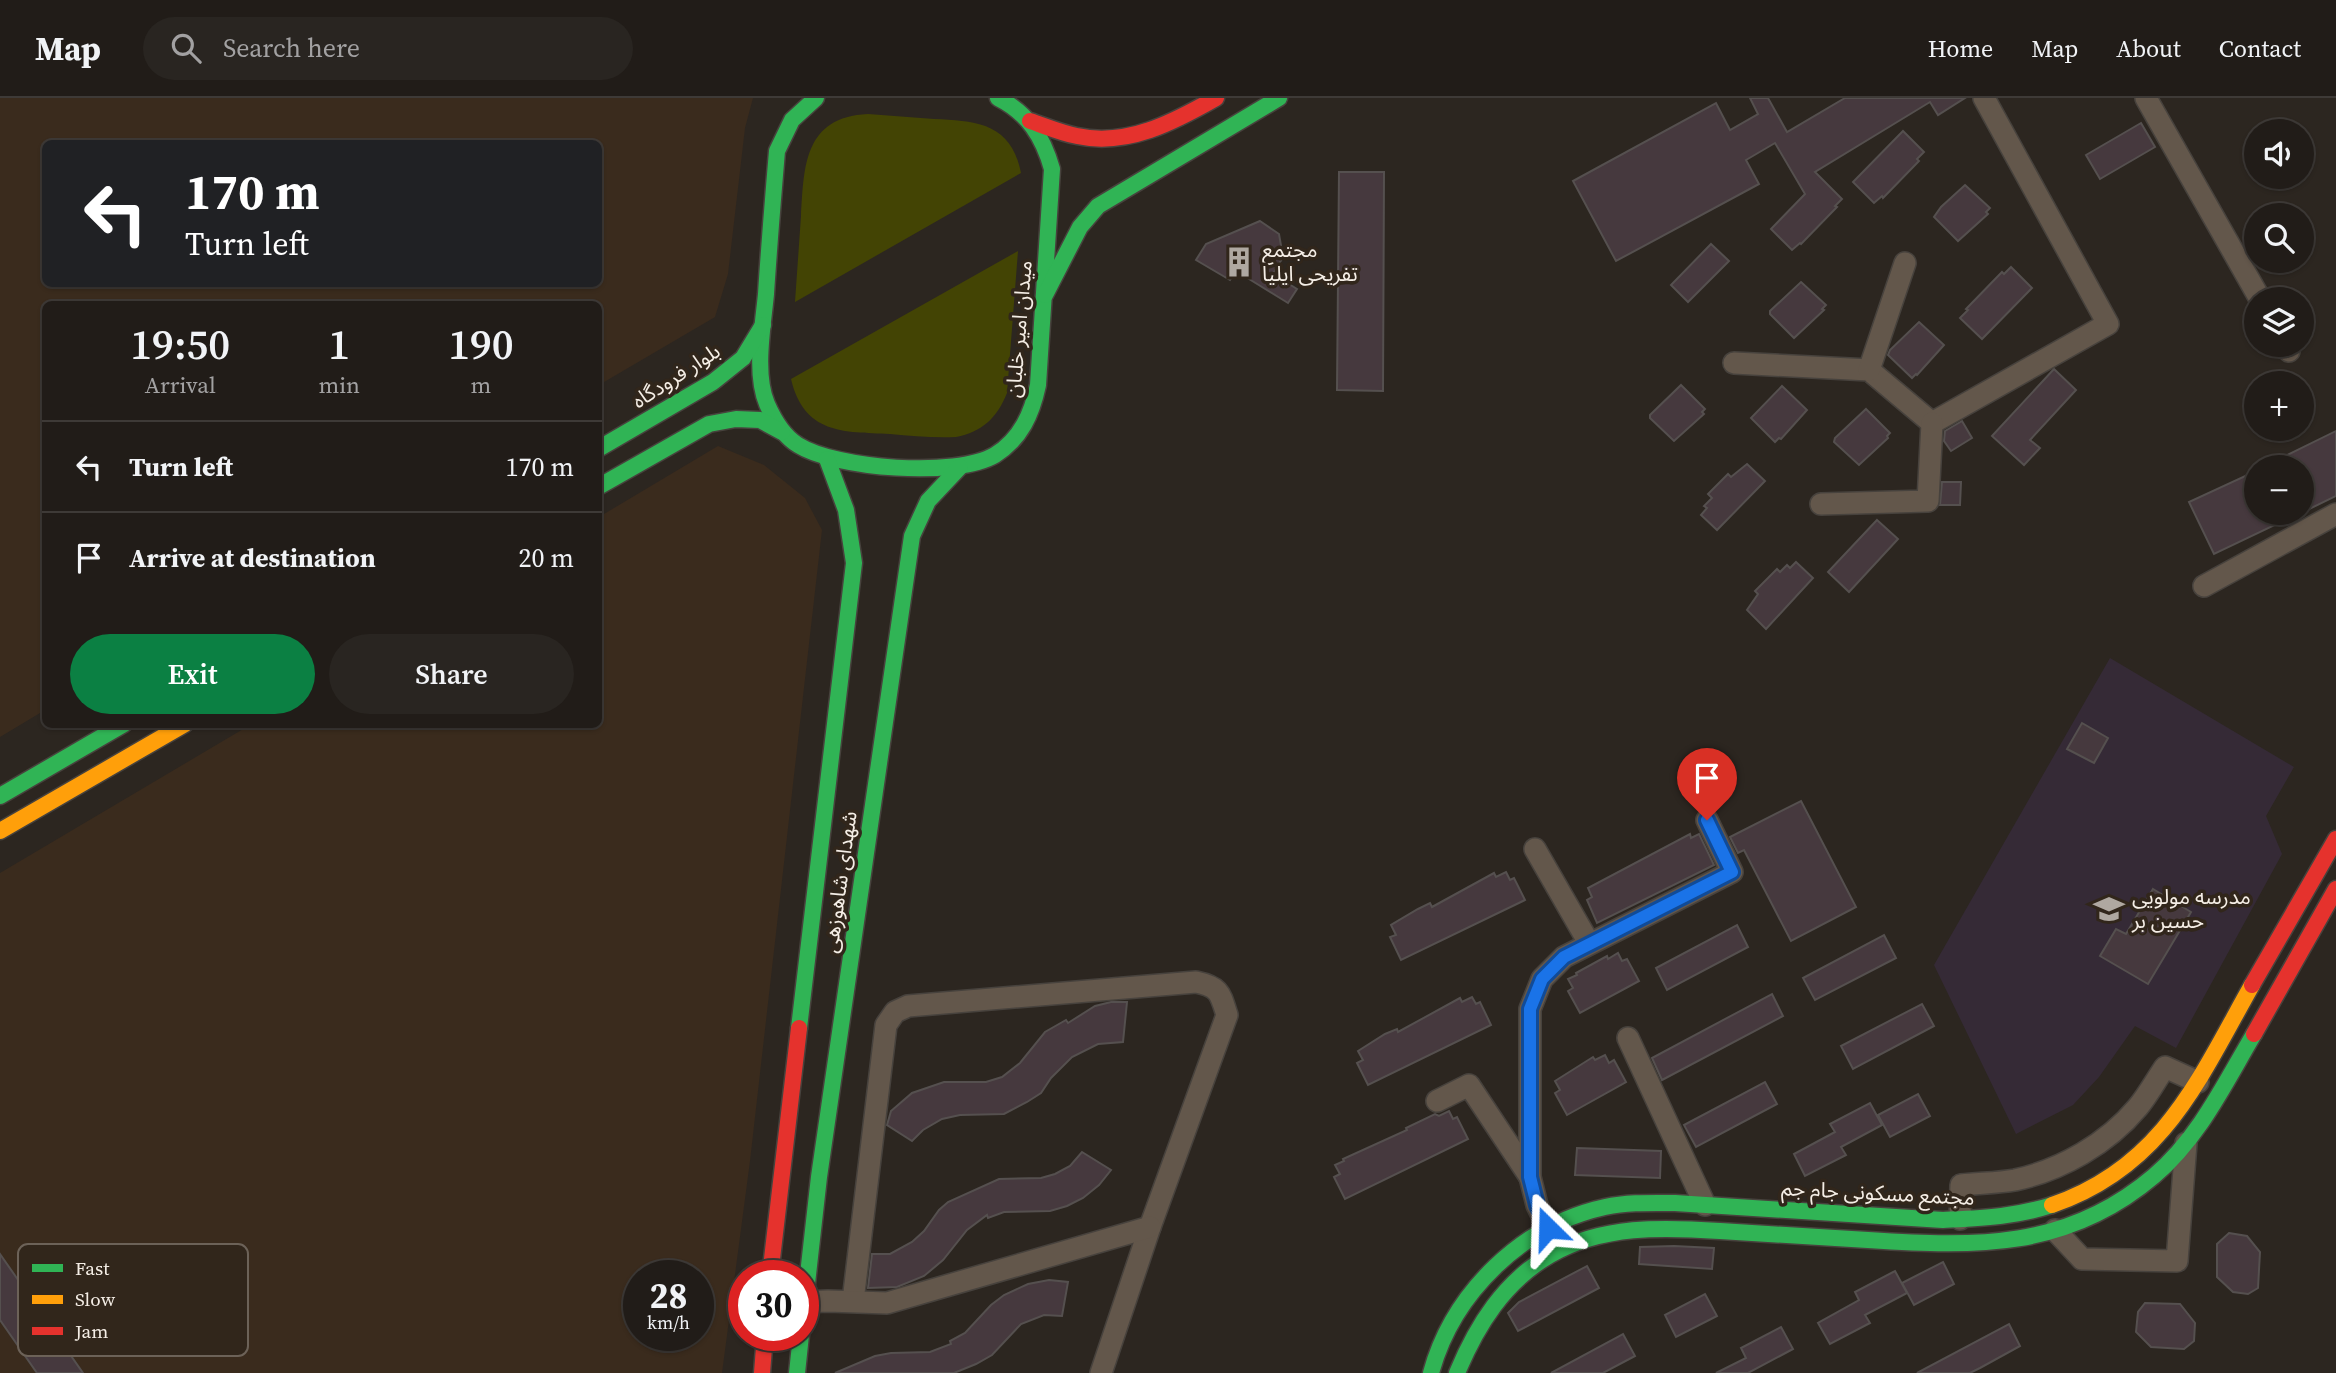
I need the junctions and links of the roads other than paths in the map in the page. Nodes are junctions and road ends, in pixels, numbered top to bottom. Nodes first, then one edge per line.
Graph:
1 (816, 98) edge
2 (1001, 98) edge
3 (1216, 98) edge
4 (1279, 98) edge
5 (1984, 98) edge
6 (2146, 98) edge
7 (1030, 121) junction
8 (1905, 264) dead end
9 (2253, 287) edge
10 (1045, 295) junction
11 (763, 325) junction
12 (1734, 363) dead end
13 (1869, 370) junction
14 (1932, 422) junction
15 (782, 432) junction
16 (602, 447) edge
17 (827, 459) junction
18 (960, 467) junction
19 (602, 485) edge
20 (1821, 504) dead end
21 (2336, 514) edge
22 (2204, 586) dead end
23 (117, 728) edge
24 (178, 728) edge
25 (0, 796) edge
26 (1707, 820) dead end
27 (0, 831) edge
28 (2336, 839) edge
29 (1535, 849) dead end
30 (2336, 889) edge
31 (1590, 943) junction
32 (1628, 1038) dead end
33 (2198, 1082) junction
34 (2218, 1096) junction
35 (1437, 1101) dead end
36 (2166, 1127) junction
37 (2186, 1143) junction
38 (1530, 1177) junction
39 (1705, 1205) junction
40 (1960, 1219) junction
41 (1150, 1227) junction
42 (1548, 1228) junction
43 (2055, 1230) junction
44 (1958, 1244) junction
45 (772, 1260) edge
46 (810, 1260) edge
47 (853, 1301) junction
48 (819, 1308) edge
49 (764, 1351) edge
50 (800, 1351) edge
51 (762, 1373) edge
52 (797, 1373) edge
53 (1101, 1373) edge
54 (1431, 1373) edge
55 (1457, 1373) edge

1 - 11 main road, میدان امیر خلبان
2 - 7 main road, میدان امیر خلبان
3 - 7 main road
4 - 10 main road
5 - 14 street
6 - 9 street
7 - 10 main road, میدان امیر خلبان
8 - 13 street
10 - 18 main road, میدان امیر خلبان
11 - 15 main road, میدان امیر خلبان
11 - 16 main road, بلوار فرودگاه
12 - 13 street
13 - 14 street
14 - 20 street
15 - 17 main road, میدان امیر خلبان
15 - 19 main road
17 - 18 main road, میدان امیر خلبان
17 - 45 main road, شهدای شاهوزهی
18 - 46 main road, شهدای شاهوزهی
21 - 22 street
23 - 25 main road
24 - 27 main road
26 - 31 street
28 - 33 main road, مجتمع مسکونی جام جم
29 - 31 street
30 - 34 main road
31 - 38 street
32 - 39 street
33 - 34 main road
33 - 36 main road, مجتمع مسکونی جام جم
33 - 40 street
34 - 37 main road
35 - 38 street
36 - 37 main road
36 - 40 main road, مجتمع مسکونی جام جم
37 - 43 main road
37 - 43 street
38 - 42 street
39 - 40 main road, مجتمع مسکونی جام جم
39 - 42 main road, مجتمع مسکونی جام جم
40 - 44 main road
41 - 47 street
41 - 47 street
41 - 53 street
42 - 54 main road, مجتمع مسکونی جام جم
43 - 44 main road
44 - 55 main road
47 - 48 street
49 - 51 main road
50 - 52 main road

